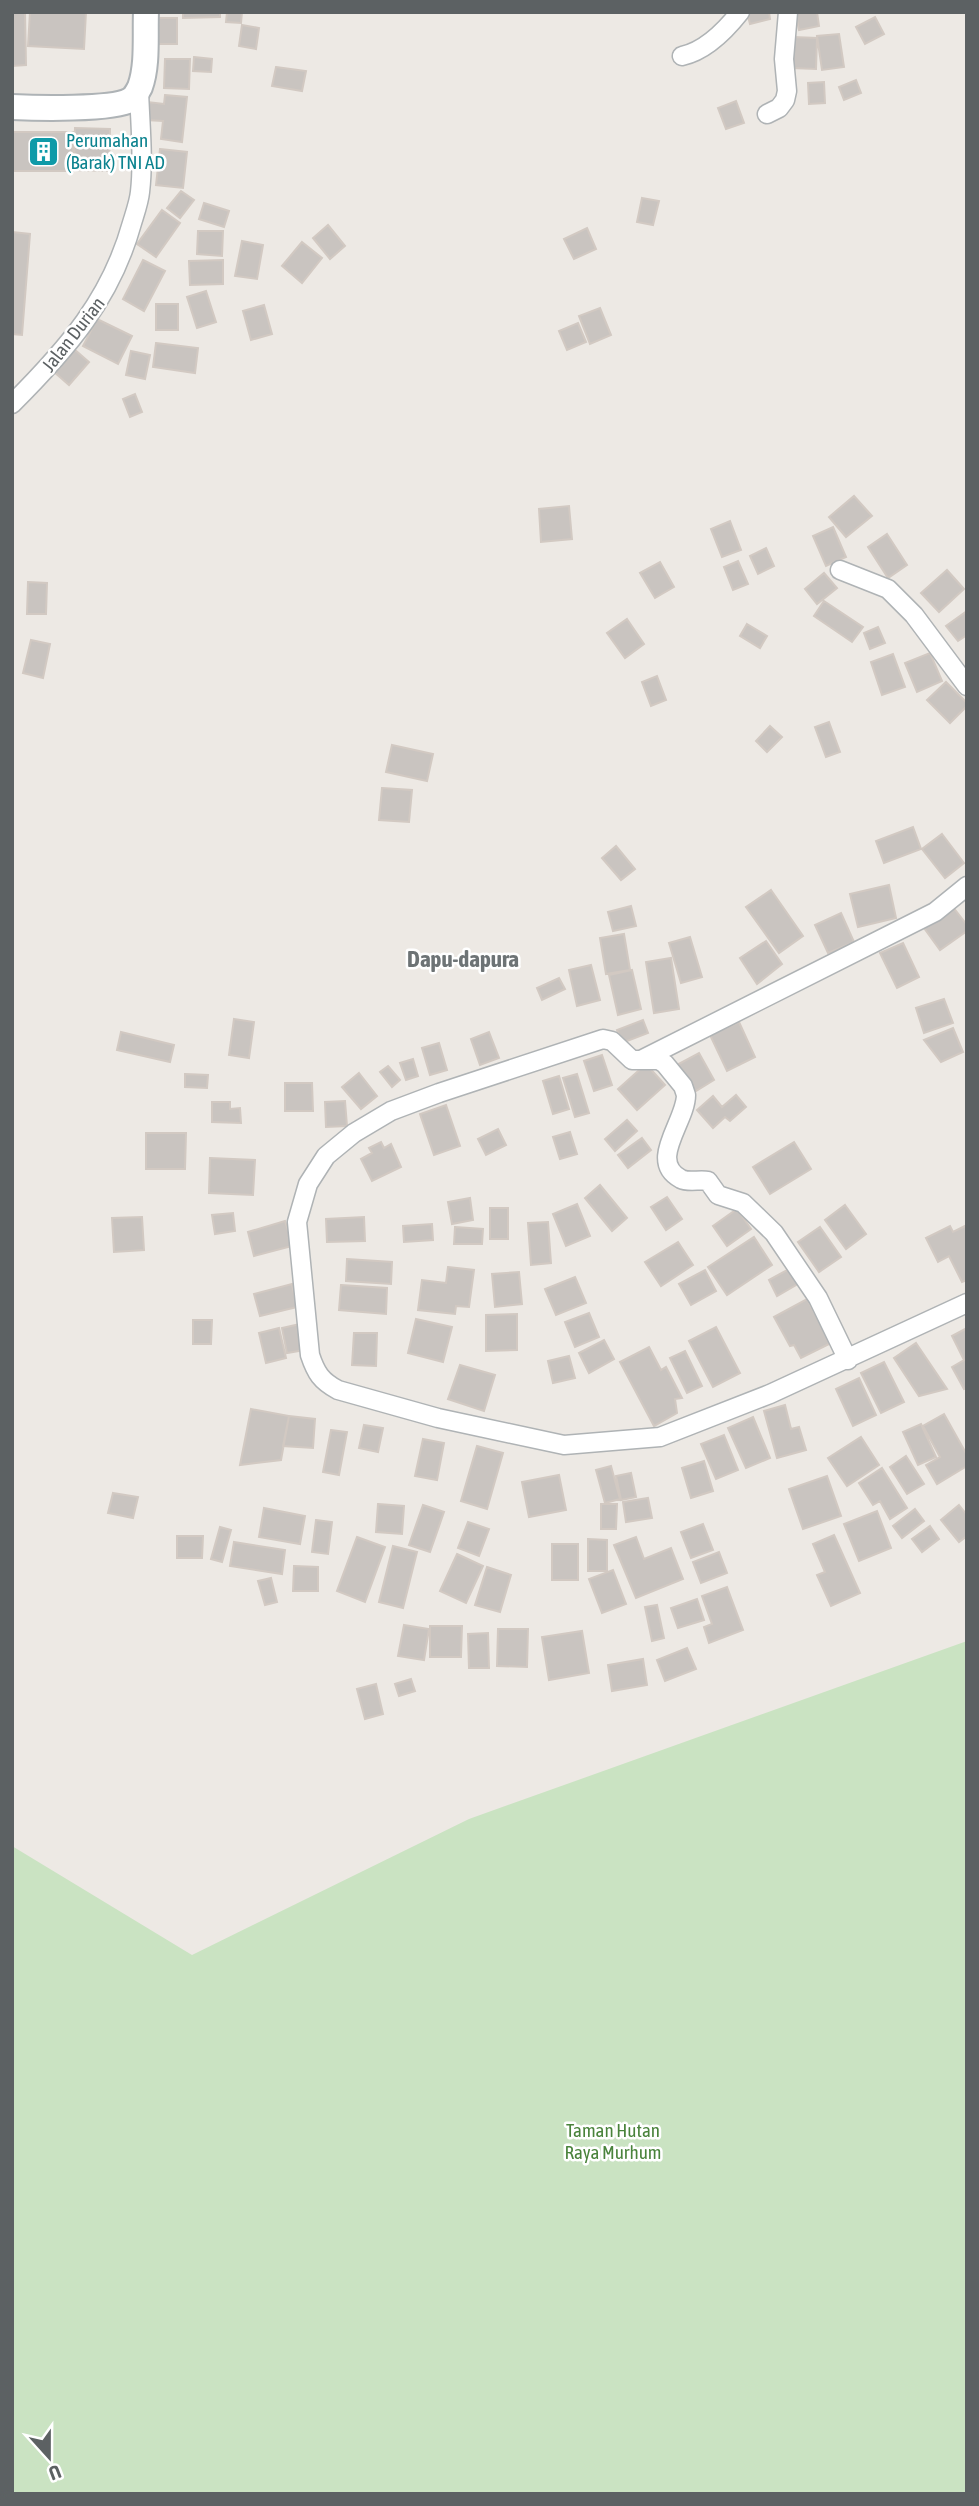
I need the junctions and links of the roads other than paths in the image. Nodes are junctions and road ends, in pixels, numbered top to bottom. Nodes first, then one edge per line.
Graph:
1 (146, 12) edge
2 (740, 12) edge
3 (788, 12) edge
4 (681, 56) dead end
5 (139, 90) junction
6 (12, 107) edge
7 (767, 114) dead end
8 (12, 404) edge
9 (840, 570) dead end
10 (967, 686) edge
11 (967, 886) edge
12 (643, 1059) junction
13 (967, 1303) edge
14 (848, 1360) junction

1 - 5 main road
2 - 4 street
3 - 7 street
5 - 6 main road
5 - 8 street, Jalan Durian
9 - 10 street
11 - 12 street
12 - 14 street
12 - 14 street
13 - 14 street

